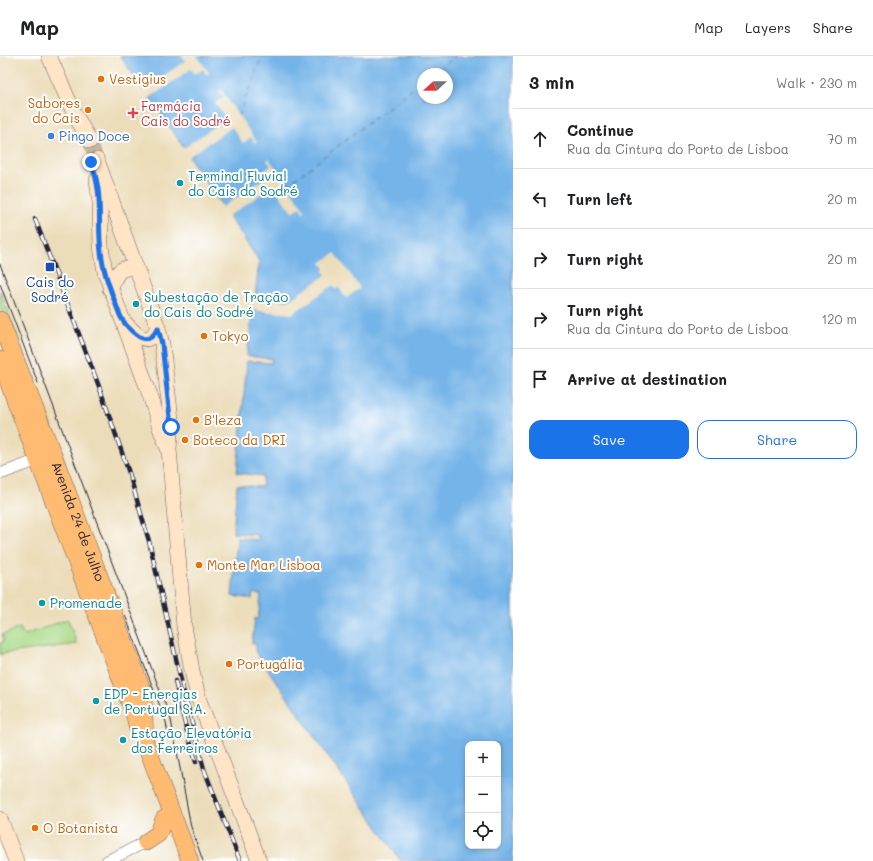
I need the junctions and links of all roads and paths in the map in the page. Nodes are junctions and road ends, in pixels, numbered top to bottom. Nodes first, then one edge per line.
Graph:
1 (49, 56) edge
2 (87, 142) tunnel mouth
3 (135, 268) junction
4 (110, 289) junction
5 (0, 320) edge
6 (122, 320) junction
7 (158, 328) junction
8 (0, 362) edge
9 (32, 402) junction
10 (169, 449) junction
11 (46, 457) junction
12 (0, 474) edge
13 (0, 819) edge
14 (164, 819) junction
15 (146, 842) joint
16 (16, 861) edge
17 (107, 861) edge
18 (179, 861) edge
19 (190, 861) edge
20 (258, 861) edge

1 - 2 street
3 - 4 street
3 - 4 street
3 - 7 street
4 - 6 street
5 - 9 main road, Avenida 24 de Julho
6 - 7 street
6 - 10 street
7 - 10 street
8 - 9 main road
8 - 11 main road, Avenida 24 de Julho
9 - 11 main road, Avenida 24 de Julho
10 - 20 street
11 - 12 street
11 - 14 main road, Avenida 24 de Julho
11 - 19 main road, Avenida 24 de Julho
13 - 16 street
14 - 15 main road
14 - 18 main road, Avenida 24 de Julho
15 - 17 street

